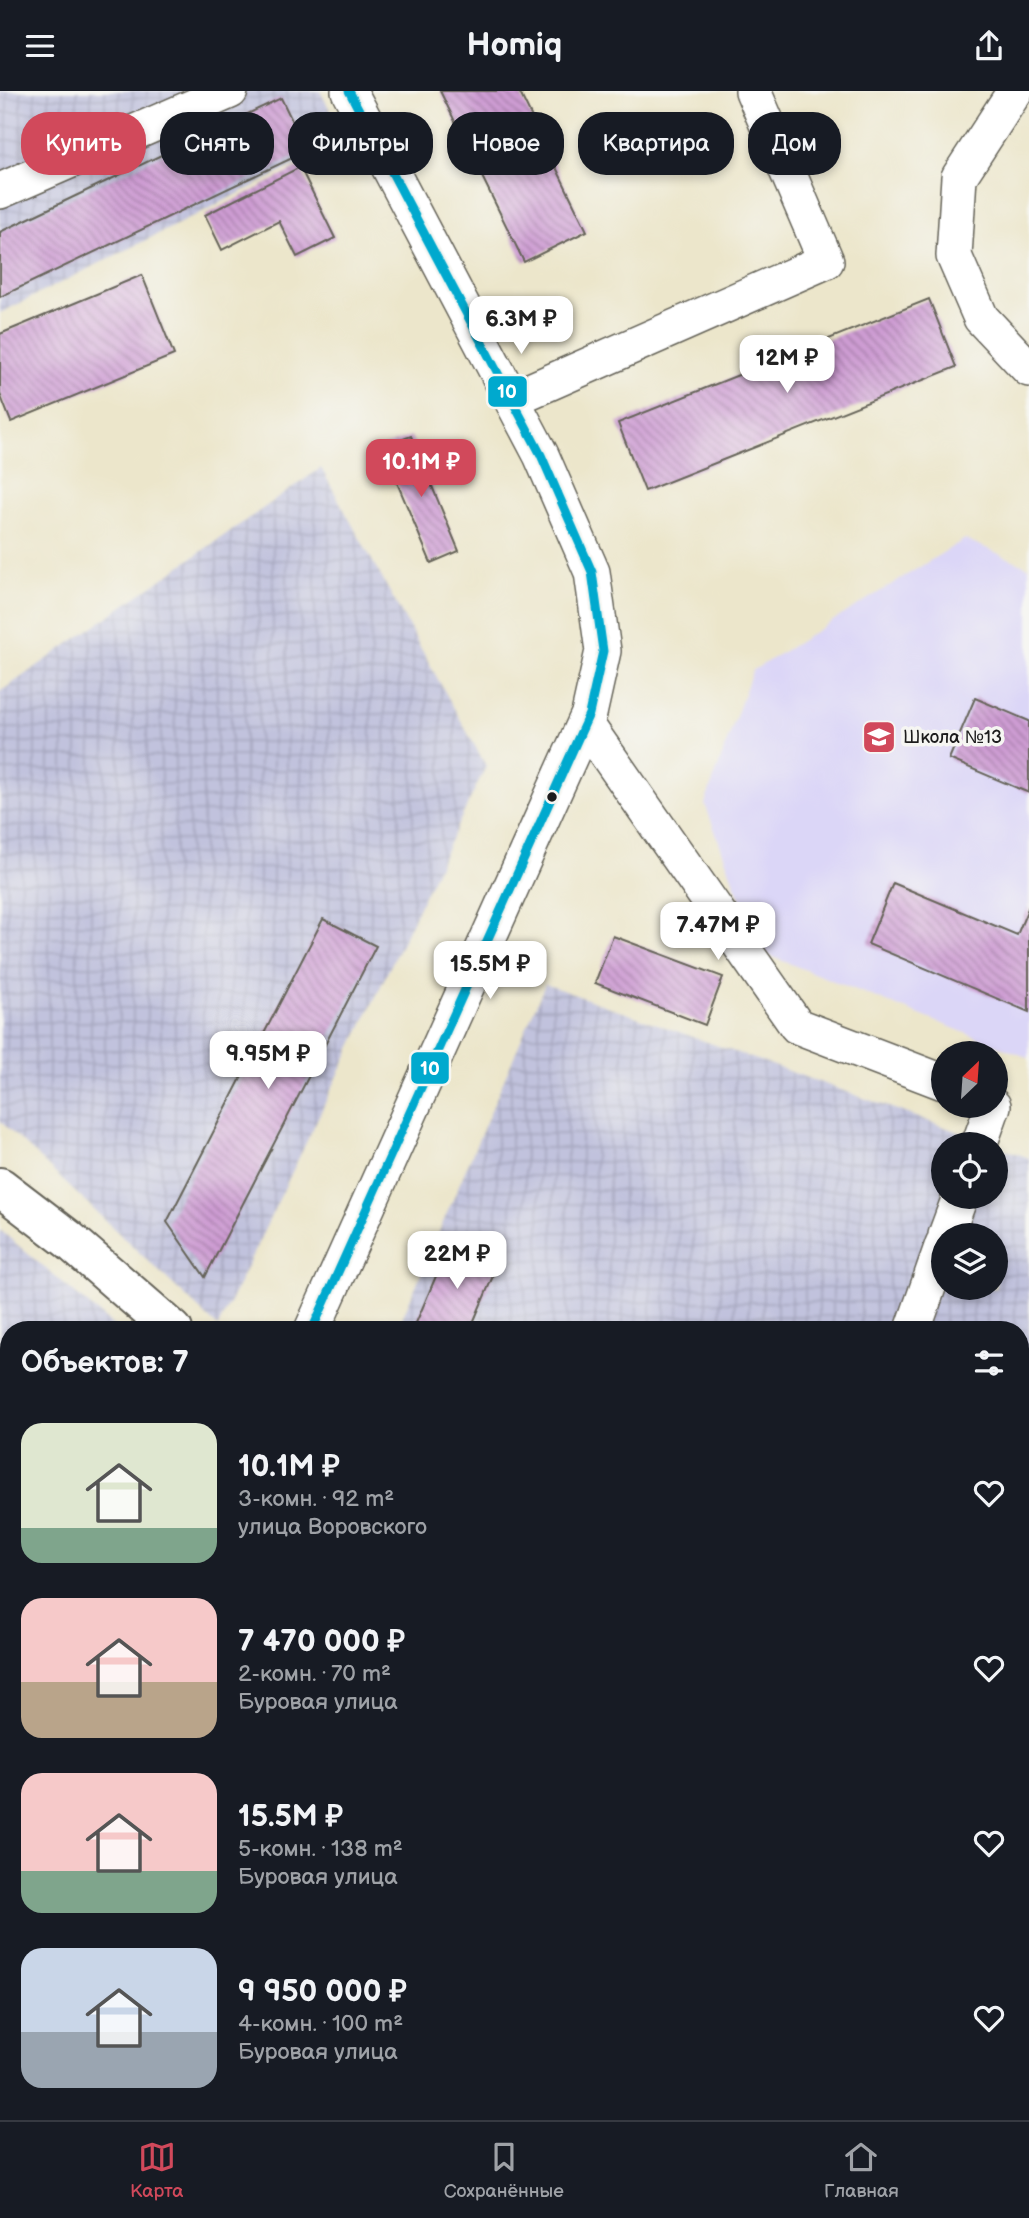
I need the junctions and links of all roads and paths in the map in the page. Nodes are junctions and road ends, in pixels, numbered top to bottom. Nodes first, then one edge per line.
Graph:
1 (230, 91) edge
2 (349, 91) edge
3 (754, 91) edge
4 (1015, 91) edge
5 (0, 191) edge
6 (1029, 369) edge
7 (512, 399) junction
8 (584, 723) junction
9 (931, 1077) edge
10 (0, 1187) edge
11 (931, 1278) edge
12 (163, 1321) edge
13 (316, 1321) edge
14 (916, 1321) edge

1 - 5 street
2 - 7 street
3 - 7 street
4 - 6 street
7 - 8 street
8 - 9 street
8 - 13 street
10 - 12 main road
11 - 14 street

